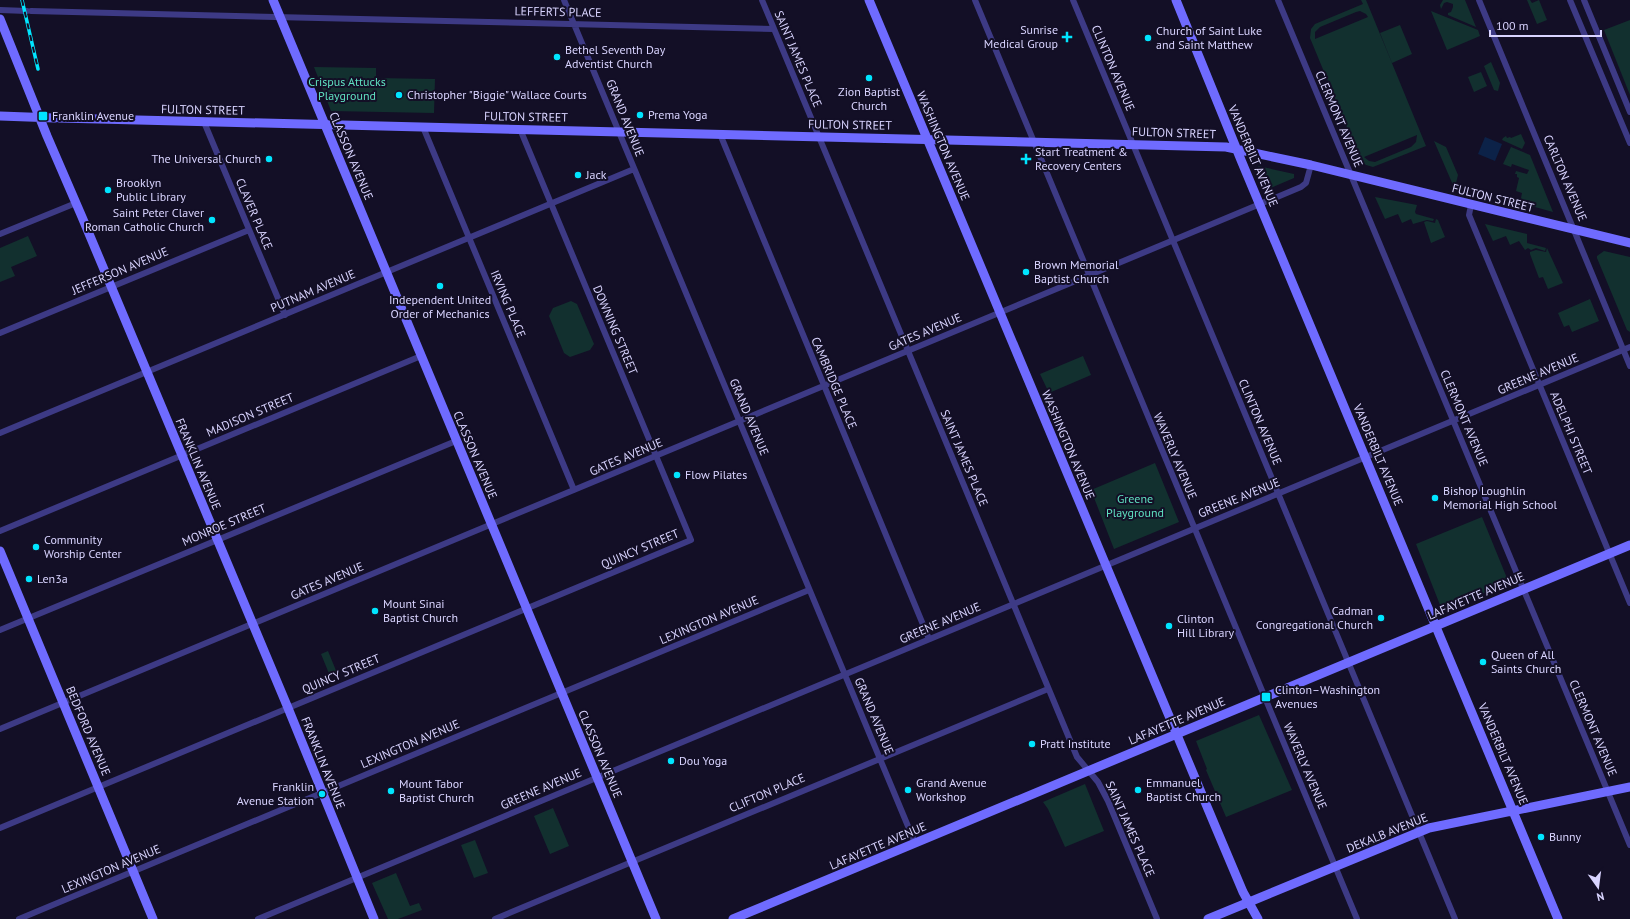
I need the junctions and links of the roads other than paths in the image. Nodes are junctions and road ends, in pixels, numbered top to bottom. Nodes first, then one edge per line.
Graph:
1 (273, 0) edge
2 (564, 0) edge
3 (762, 0) edge
4 (869, 0) edge
5 (975, 0) edge
6 (1073, 0) edge
7 (1176, 0) edge
8 (1278, 0) edge
9 (1479, 0) edge
10 (1570, 0) edge
11 (1584, 0) edge
12 (0, 10) edge
13 (279, 16) junction
14 (0, 19) edge
15 (574, 23) junction
16 (774, 29) junction
17 (1630, 112) edge
18 (0, 116) edge
19 (1630, 116) edge
20 (40, 117) junction
21 (1620, 118) junction
22 (204, 122) junction
23 (325, 125) junction
24 (423, 127) junction
25 (520, 129) junction
26 (619, 132) junction
27 (720, 134) junction
28 (819, 137) junction
29 (927, 139) junction
30 (1033, 142) junction
31 (1630, 143) edge
32 (1133, 144) junction
33 (1236, 148) junction
34 (1311, 165) junction
35 (634, 169) junction
36 (1351, 175) junction
37 (76, 203) junction
38 (550, 204) junction
39 (1260, 204) junction
40 (1471, 205) junction
41 (249, 230) junction
42 (1574, 230) junction
43 (0, 234) edge
44 (469, 238) junction
45 (1173, 241) junction
46 (1630, 244) edge
47 (386, 272) junction
48 (1089, 276) junction
49 (112, 287) junction
50 (1000, 313) junction
51 (285, 314) junction
52 (0, 333) edge
53 (1630, 347) edge
54 (1624, 350) junction
55 (908, 351) junction
56 (421, 356) junction
57 (1630, 366) edge
58 (147, 372) junction
59 (1539, 385) junction
60 (824, 386) junction
61 (739, 421) junction
62 (1453, 421) junction
63 (0, 433) edge
64 (456, 441) junction
65 (182, 456) junction
66 (656, 456) junction
67 (1366, 457) junction
68 (574, 490) junction
69 (1278, 494) junction
70 (491, 525) junction
71 (1194, 529) junction
72 (0, 531) edge
73 (217, 540) junction
74 (691, 540) joint
75 (1630, 545) edge
76 (0, 551) edge
77 (1610, 554) junction
78 (1106, 565) junction
79 (1524, 589) junction
80 (809, 590) junction
81 (1630, 603) edge
82 (1013, 604) junction
83 (526, 609) junction
84 (28, 619) junction
85 (252, 624) junction
86 (1436, 626) junction
87 (0, 630) edge
88 (929, 639) junction
89 (1349, 662) junction
90 (845, 674) junction
91 (1048, 689) junction
92 (561, 693) junction
93 (1264, 697) junction
94 (63, 703) junction
95 (288, 708) junction
96 (0, 729) edge
97 (1176, 734) junction
98 (880, 758) junction
99 (1088, 771) junction
100 (596, 778) junction
101 (98, 787) junction
102 (1630, 787) edge
103 (1608, 791) junction
104 (322, 793) junction
105 (1513, 810) junction
106 (0, 828) edge
107 (1419, 832) junction
108 (915, 843) junction
109 (1630, 845) edge
110 (632, 862) junction
111 (1335, 867) junction
112 (133, 872) junction
113 (357, 878) junction
114 (1249, 902) junction
115 (19, 919) edge
116 (153, 919) edge
117 (258, 919) edge
118 (374, 919) edge
119 (495, 919) edge
120 (656, 919) edge
121 (733, 919) edge
122 (1157, 919) edge
123 (1208, 919) edge
124 (1258, 919) edge
125 (1357, 919) edge
126 (1455, 919) edge
127 (1558, 919) edge

1 - 13 main road, CLASSON AVENUE
2 - 15 street, GRAND AVENUE
3 - 16 street, SAINT JAMES PLACE
4 - 29 main road, WASHINGTON AVENUE
5 - 30 street, WAVERLY AVENUE
6 - 32 street, CLINTON AVENUE
7 - 33 main road, VANDERBILT AVENUE
8 - 36 street, CLERMONT AVENUE
9 - 42 street, CARLTON AVENUE
10 - 21 street
11 - 17 street
12 - 13 street, LEFFERTS PLACE
13 - 15 street, LEFFERTS PLACE
13 - 23 main road, CLASSON AVENUE
14 - 20 main road, FRANKLIN AVENUE
15 - 16 street, LEFFERTS PLACE
15 - 26 street, GRAND AVENUE
16 - 28 street, SAINT JAMES PLACE
18 - 20 main road, FULTON STREET
19 - 21 street
20 - 22 main road, FULTON STREET
20 - 37 main road, FRANKLIN AVENUE
21 - 31 street
22 - 23 main road, FULTON STREET
22 - 41 street, CLAVER PLACE
23 - 24 main road, FULTON STREET
23 - 47 main road, CLASSON AVENUE
24 - 25 main road, FULTON STREET
24 - 44 street, IRVING PLACE
25 - 26 main road, FULTON STREET
25 - 38 street, DOWNING STREET
26 - 27 main road, FULTON STREET
26 - 35 street, GRAND AVENUE
27 - 28 main road, FULTON STREET
27 - 60 street, CAMBRIDGE PLACE
28 - 29 main road, FULTON STREET
28 - 55 street, SAINT JAMES PLACE
29 - 30 main road, FULTON STREET
29 - 50 main road, WASHINGTON AVENUE
30 - 32 main road, FULTON STREET
30 - 48 street, WAVERLY AVENUE
32 - 33 main road, FULTON STREET
32 - 45 street, CLINTON AVENUE
33 - 34 main road, FULTON STREET
33 - 39 main road, VANDERBILT AVENUE
34 - 36 main road, FULTON STREET
34 - 39 street, GATES AVENUE
35 - 38 street, PUTNAM AVENUE
35 - 61 street, GRAND AVENUE
36 - 40 main road, FULTON STREET
36 - 62 street, CLERMONT AVENUE
37 - 43 street
37 - 49 main road, FRANKLIN AVENUE
38 - 44 street, PUTNAM AVENUE
38 - 66 street, DOWNING STREET
39 - 45 street, GATES AVENUE
39 - 67 main road, VANDERBILT AVENUE
40 - 42 main road, FULTON STREET
40 - 59 street, ADELPHI STREET
41 - 49 street, JEFFERSON AVENUE
41 - 51 street, CLAVER PLACE
42 - 46 main road, FULTON STREET
42 - 54 street, CARLTON AVENUE
44 - 47 street, PUTNAM AVENUE
44 - 68 street, IRVING PLACE
45 - 48 street, GATES AVENUE
45 - 69 street, CLINTON AVENUE
47 - 51 street, PUTNAM AVENUE
47 - 56 main road, CLASSON AVENUE
48 - 50 street, GATES AVENUE
48 - 71 street, WAVERLY AVENUE
49 - 52 street, JEFFERSON AVENUE
49 - 58 main road, FRANKLIN AVENUE
50 - 55 street, GATES AVENUE
50 - 78 main road, WASHINGTON AVENUE
51 - 58 street, PUTNAM AVENUE
53 - 54 street, GREENE AVENUE
54 - 57 street, CARLTON AVENUE
54 - 59 street, GREENE AVENUE
55 - 60 street, GATES AVENUE
55 - 82 street, SAINT JAMES PLACE
56 - 64 main road, CLASSON AVENUE
56 - 65 street, MADISON STREET
58 - 63 street, PUTNAM AVENUE
58 - 65 main road, FRANKLIN AVENUE
59 - 62 street, GREENE AVENUE
59 - 77 street, ADELPHI STREET
60 - 61 street, GATES AVENUE
60 - 88 street, CAMBRIDGE PLACE
61 - 66 street, GATES AVENUE
61 - 80 street, GRAND AVENUE
62 - 67 street, GREENE AVENUE
62 - 79 street, CLERMONT AVENUE
64 - 70 main road, CLASSON AVENUE
64 - 73 street, MONROE STREET
65 - 72 street, MADISON STREET
65 - 73 main road, FRANKLIN AVENUE
66 - 68 street, GATES AVENUE
66 - 74 street, DOWNING STREET
67 - 69 street, GREENE AVENUE
67 - 86 main road, VANDERBILT AVENUE
68 - 70 street, GATES AVENUE
69 - 71 street, GREENE AVENUE
69 - 89 street, CLINTON AVENUE
70 - 83 main road, CLASSON AVENUE
70 - 85 street, GATES AVENUE
71 - 78 street, GREENE AVENUE
71 - 93 street, WAVERLY AVENUE
73 - 84 street, MONROE STREET
73 - 85 main road, FRANKLIN AVENUE
74 - 83 street, QUINCY STREET
75 - 77 main road, LAFAYETTE AVENUE
76 - 84 main road, BEDFORD AVENUE
77 - 79 main road, LAFAYETTE AVENUE
77 - 81 street, ADELPHI STREET
78 - 82 street, GREENE AVENUE
78 - 97 main road, WASHINGTON AVENUE
79 - 86 main road, LAFAYETTE AVENUE
79 - 103 street, CLERMONT AVENUE
80 - 90 street, GRAND AVENUE
80 - 92 street, LEXINGTON AVENUE
82 - 88 street, GREENE AVENUE
82 - 91 street, SAINT JAMES PLACE
83 - 92 main road, CLASSON AVENUE
83 - 95 street, QUINCY STREET
84 - 87 street, MONROE STREET
84 - 94 main road, BEDFORD AVENUE
85 - 94 street, GATES AVENUE
85 - 95 main road, FRANKLIN AVENUE
86 - 89 main road, LAFAYETTE AVENUE
86 - 105 main road, VANDERBILT AVENUE
88 - 90 street, GREENE AVENUE
89 - 93 main road, LAFAYETTE AVENUE
89 - 107 street, CLINTON AVENUE
90 - 98 street, GRAND AVENUE
90 - 100 street, GREENE AVENUE
91 - 98 street, CLIFTON PLACE
91 - 99 street, SAINT JAMES PLACE
92 - 100 main road, CLASSON AVENUE
92 - 104 street, LEXINGTON AVENUE
93 - 97 main road, LAFAYETTE AVENUE
93 - 111 street, WAVERLY AVENUE
94 - 96 street, GATES AVENUE
94 - 101 main road, BEDFORD AVENUE
95 - 101 street, QUINCY STREET
95 - 104 main road, FRANKLIN AVENUE
97 - 99 main road, LAFAYETTE AVENUE
97 - 114 main road, WASHINGTON AVENUE
98 - 108 street, GRAND AVENUE
98 - 110 street, CLIFTON PLACE
99 - 108 main road, LAFAYETTE AVENUE
99 - 122 street, SAINT JAMES PLACE
100 - 110 main road, CLASSON AVENUE
100 - 113 street, GREENE AVENUE
101 - 106 street, QUINCY STREET
101 - 112 main road, BEDFORD AVENUE
102 - 103 main road, DEKALB AVENUE
103 - 105 main road, DEKALB AVENUE
103 - 109 street, CLERMONT AVENUE
104 - 112 street, LEXINGTON AVENUE
104 - 113 main road, FRANKLIN AVENUE
105 - 107 main road, DEKALB AVENUE
105 - 127 main road, VANDERBILT AVENUE
107 - 111 main road, DEKALB AVENUE
107 - 126 street, CLINTON AVENUE
108 - 121 main road, LAFAYETTE AVENUE
110 - 119 street, CLIFTON PLACE
110 - 120 main road, CLASSON AVENUE
111 - 114 main road, DEKALB AVENUE
111 - 125 street, WAVERLY AVENUE
112 - 115 street, LEXINGTON AVENUE
112 - 116 main road, BEDFORD AVENUE
113 - 117 street, GREENE AVENUE
113 - 118 main road, FRANKLIN AVENUE
114 - 123 main road, DEKALB AVENUE
114 - 124 main road, WASHINGTON AVENUE

